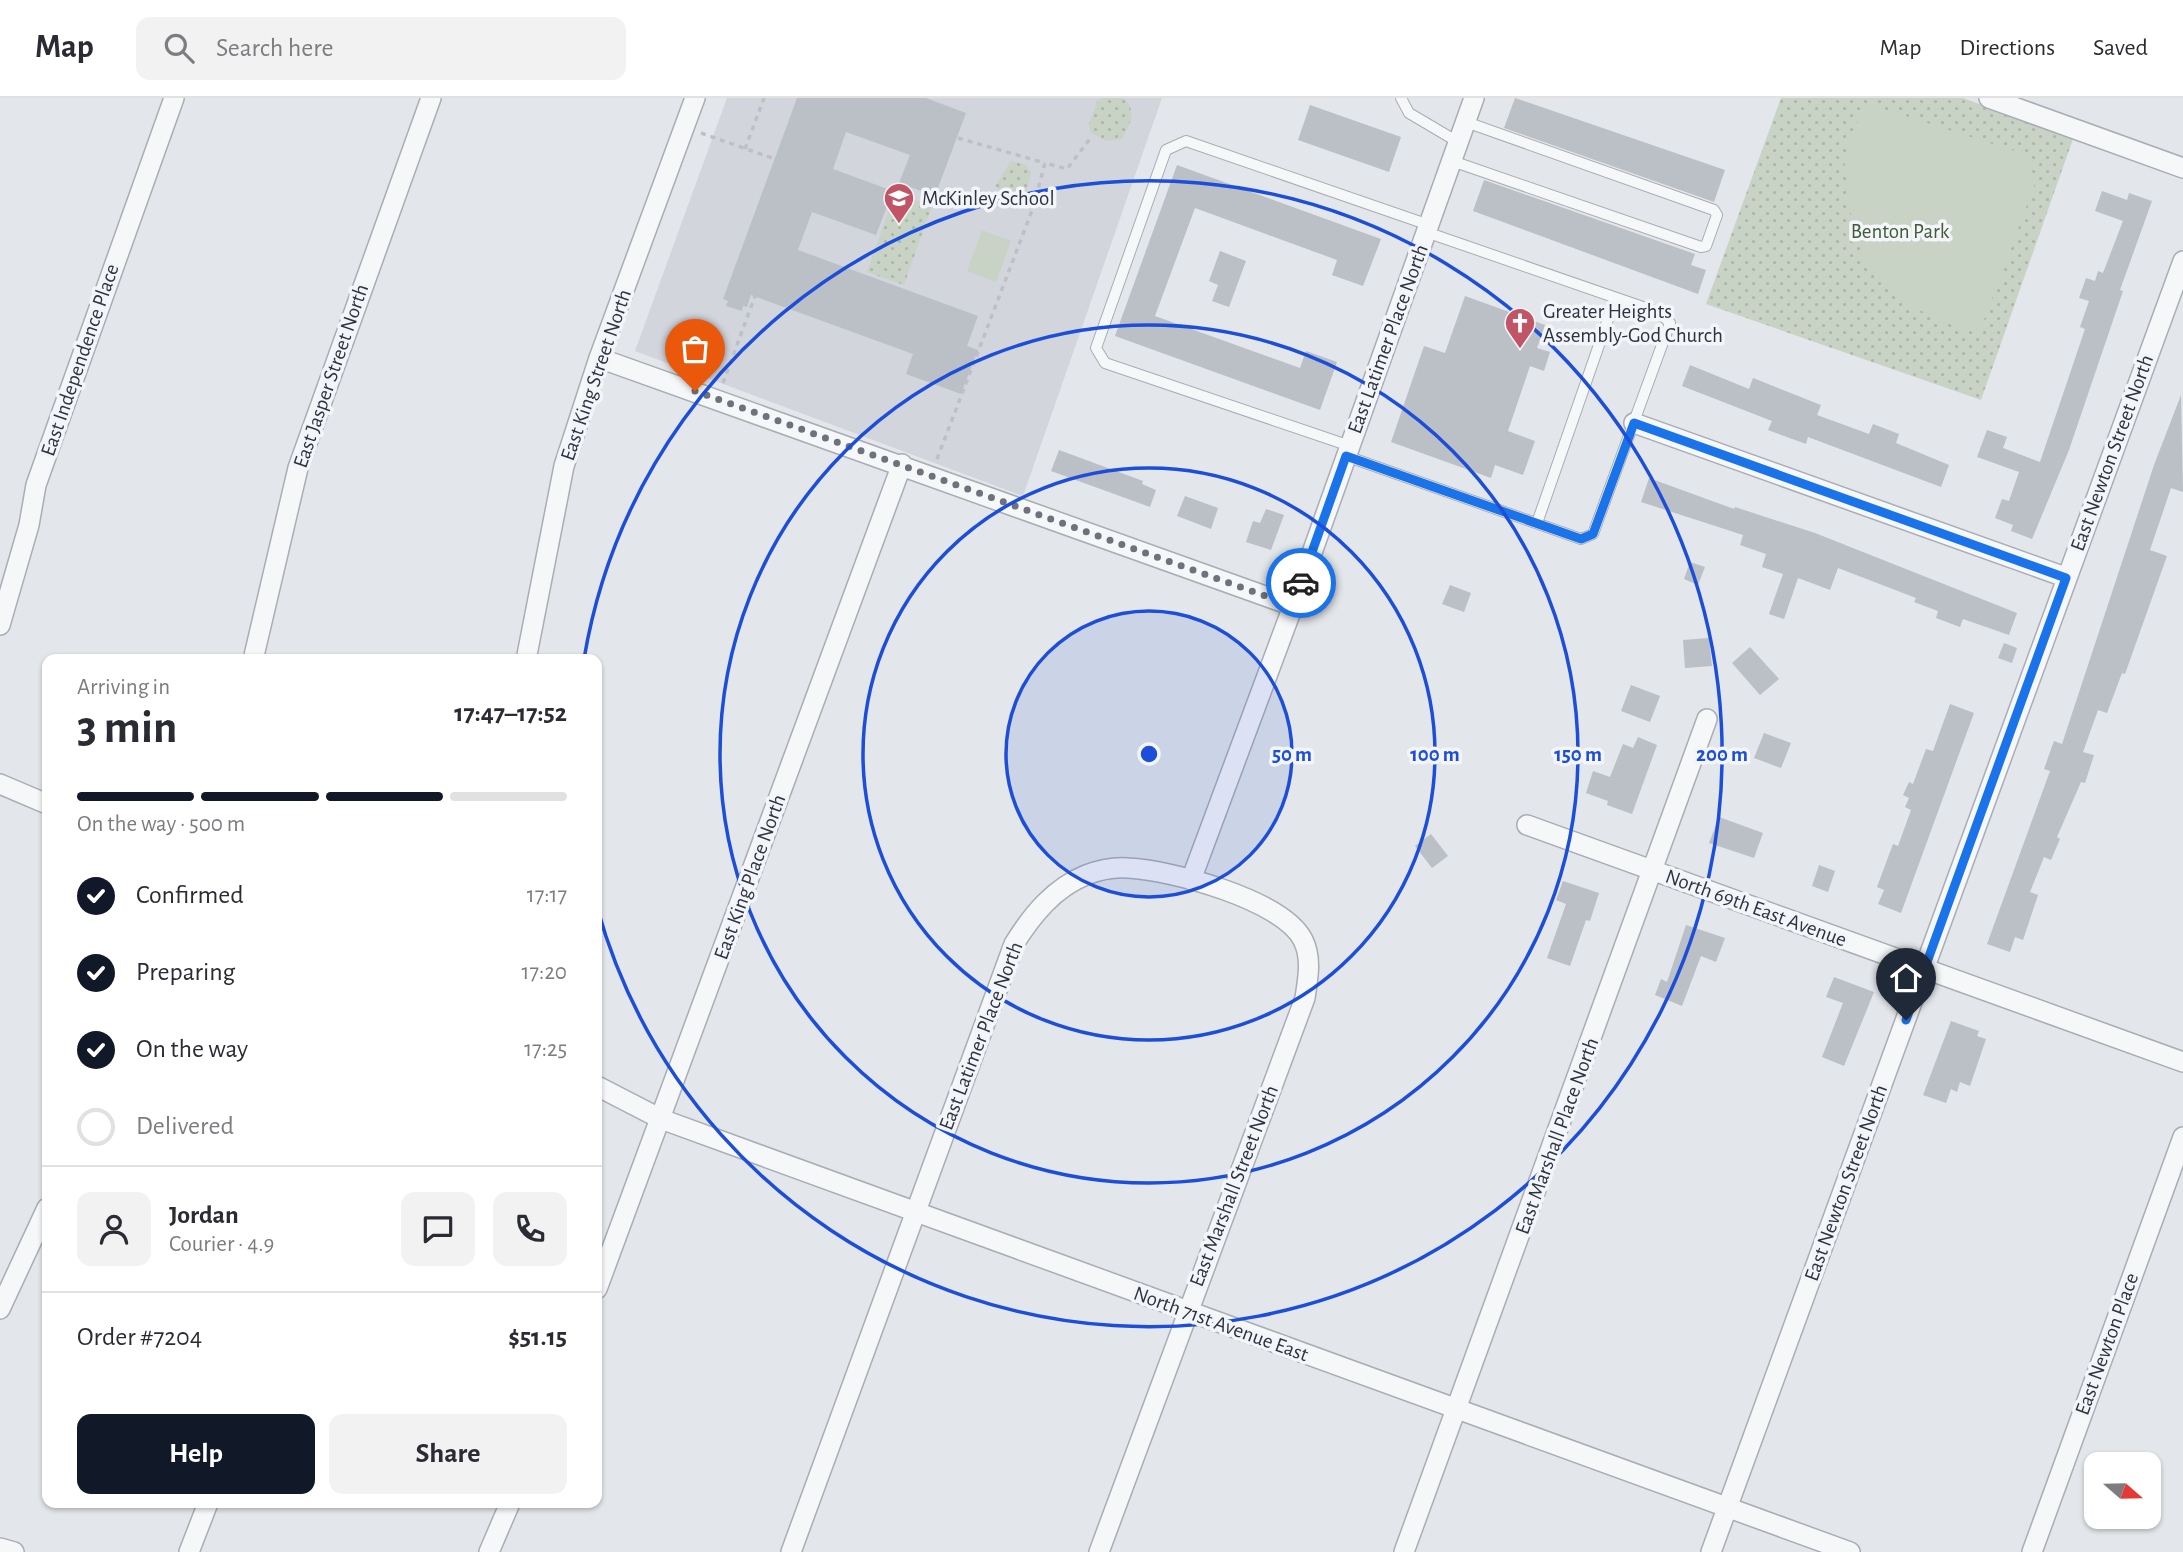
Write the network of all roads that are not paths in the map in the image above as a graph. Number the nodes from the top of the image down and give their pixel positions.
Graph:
1 (174, 98) edge
2 (431, 98) edge
3 (695, 98) edge
4 (1401, 98) edge
5 (1474, 98) edge
6 (1989, 98) edge
7 (1466, 122) junction
8 (1455, 151) junction
9 (2183, 168) edge
10 (1427, 229) junction
11 (2183, 261) edge
12 (1615, 299) junction
13 (599, 358) junction
14 (1634, 423) junction
15 (1348, 451) junction
16 (902, 464) junction
17 (1537, 523) junction
18 (2066, 578) junction
19 (1293, 606) junction
20 (0, 625) edge
21 (254, 654) edge
22 (527, 654) edge
23 (1707, 719) dead end
24 (0, 784) edge
25 (42, 802) edge
26 (1527, 825) dead end
27 (1653, 870) junction
28 (1191, 880) junction
29 (1924, 968) junction
30 (2183, 1062) edge
31 (602, 1089) edge
32 (661, 1119) junction
33 (2183, 1137) edge
34 (915, 1212) junction
35 (42, 1219) edge
36 (602, 1276) edge
37 (0, 1309) edge
38 (1186, 1311) junction
39 (1457, 1409) junction
40 (1728, 1506) junction
41 (206, 1508) edge
42 (508, 1508) edge
43 (0, 1548) edge
44 (14, 1552) edge
45 (189, 1552) edge
46 (489, 1552) edge
47 (791, 1552) edge
48 (1098, 1552) edge
49 (1405, 1552) edge
50 (1711, 1552) edge
51 (1850, 1552) edge
52 (2032, 1552) edge

1 - 20 street, East Independence Place
2 - 21 street, East Jasper Street North
3 - 13 street, East King Street North
4 - 8 lane
5 - 7 street, East Latimer Place North
6 - 9 street
7 - 8 street, East Latimer Place North
7 - 8 lane
8 - 10 street, East Latimer Place North
10 - 12 lane
10 - 15 street, East Latimer Place North
10 - 15 lane
11 - 18 street, East Newton Street North
12 - 14 lane
12 - 17 lane
13 - 16 street
13 - 22 street, East King Street North
14 - 17 lane
14 - 18 street
15 - 17 lane
15 - 19 street, East Latimer Place North
16 - 19 street
16 - 32 street, East King Place North
18 - 29 street, East Newton Street North
19 - 28 street, East Latimer Place North
23 - 27 street, East Marshall Place North
24 - 25 street
26 - 27 street, North 69th East Avenue
27 - 29 street, North 69th East Avenue
27 - 39 street, East Marshall Place North
28 - 34 street, East Latimer Place North
28 - 38 street, East Marshall Street North
29 - 30 street, North 69th East Avenue
29 - 40 street, East Newton Street North
31 - 32 street, North 71st Avenue East
32 - 34 street, North 71st Avenue East
32 - 36 street, East King Place North
33 - 52 street, East Newton Place
34 - 38 street, North 71st Avenue East
34 - 47 street, East Latimer Place North
35 - 37 street
38 - 39 street, North 71st Avenue East
38 - 48 street, East Marshall Street North
39 - 40 street, North 71st Avenue East
39 - 49 street, East Marshall Place North
40 - 50 street, East Newton Street North
40 - 51 street, North 71st Avenue East
41 - 45 street
42 - 46 street
43 - 44 street

